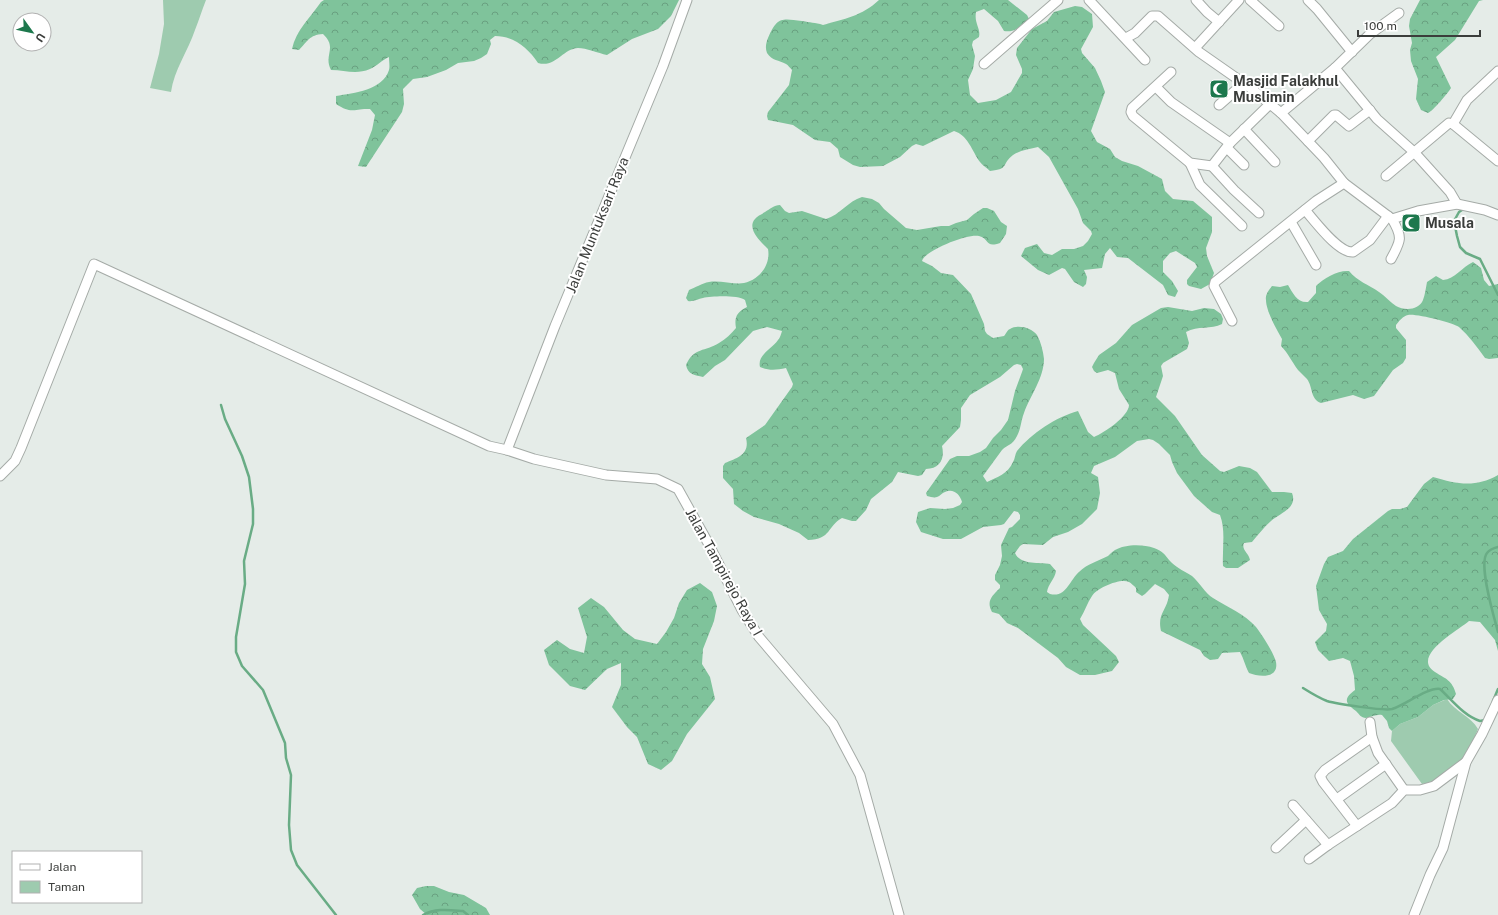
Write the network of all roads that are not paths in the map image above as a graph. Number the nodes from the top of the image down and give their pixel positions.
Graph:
1 (687, 0) edge
2 (1058, 0) edge
3 (1089, 0) edge
4 (1196, 0) edge
5 (1239, 0) edge
6 (1250, 0) edge
7 (1308, 0) edge
8 (1399, 13) dead end
9 (1219, 22) junction
10 (1279, 26) dead end
11 (1126, 38) junction
12 (1195, 48) junction
13 (1352, 52) junction
14 (1144, 60) dead end
15 (984, 64) dead end
16 (1335, 68) junction
17 (1498, 71) edge
18 (1171, 72) dead end
19 (1244, 83) junction
20 (1156, 87) junction
21 (1270, 104) junction
22 (1219, 105) dead end
23 (1370, 110) junction
24 (1281, 113) junction
25 (1453, 124) junction
26 (1244, 129) junction
27 (1308, 141) junction
28 (1229, 145) junction
29 (1414, 152) junction
30 (1498, 161) edge
31 (1275, 162) dead end
32 (1190, 163) junction
33 (1244, 165) dead end
34 (1212, 166) junction
35 (1386, 176) dead end
36 (1344, 183) junction
37 (1457, 204) junction
38 (1305, 210) junction
39 (1259, 213) dead end
40 (1498, 215) edge
41 (1390, 217) junction
42 (1291, 222) junction
43 (1242, 226) dead end
44 (1391, 260) dead end
45 (1316, 265) dead end
46 (1232, 321) dead end
47 (507, 450) junction
48 (0, 476) edge
49 (1498, 700) edge
50 (1370, 722) dead end
51 (1372, 737) junction
52 (1466, 762) junction
53 (1386, 764) junction
54 (1404, 790) junction
55 (1337, 799) junction
56 (1293, 805) dead end
57 (1306, 820) junction
58 (1357, 826) junction
59 (1328, 845) junction
60 (1276, 848) dead end
61 (1309, 859) dead end
62 (899, 915) edge
63 (1414, 915) edge

1 - 47 street, Jalan Muntuksari Raya
2 - 15 street
3 - 11 street
4 - 9 street
5 - 9 street
6 - 10 street
7 - 13 street
8 - 13 street
9 - 12 street
11 - 12 street
11 - 14 street
12 - 19 street
13 - 16 street
16 - 23 street
16 - 24 street
17 - 25 street
18 - 20 street
19 - 21 street
19 - 22 street
20 - 28 street
20 - 32 street
21 - 24 street
21 - 26 street
23 - 27 street
23 - 29 street
24 - 27 street
25 - 29 street
25 - 30 street
26 - 28 street
26 - 31 street
27 - 36 street
28 - 33 street
28 - 34 street
29 - 35 street
29 - 37 street
32 - 34 street
32 - 43 street
34 - 39 street
36 - 38 street
36 - 41 street
37 - 40 street
37 - 41 street
38 - 41 street
38 - 42 street
41 - 44 street
42 - 45 street
42 - 46 street
47 - 48 street, Jalan Tampirejo Raya I
47 - 62 street, Jalan Tampirejo Raya I
49 - 52 street
50 - 51 street
51 - 53 street
51 - 55 street
52 - 54 street
52 - 63 street
53 - 54 street
53 - 55 street
54 - 58 street
55 - 58 street
56 - 57 street
57 - 59 street
57 - 60 street
58 - 59 street
59 - 61 street

